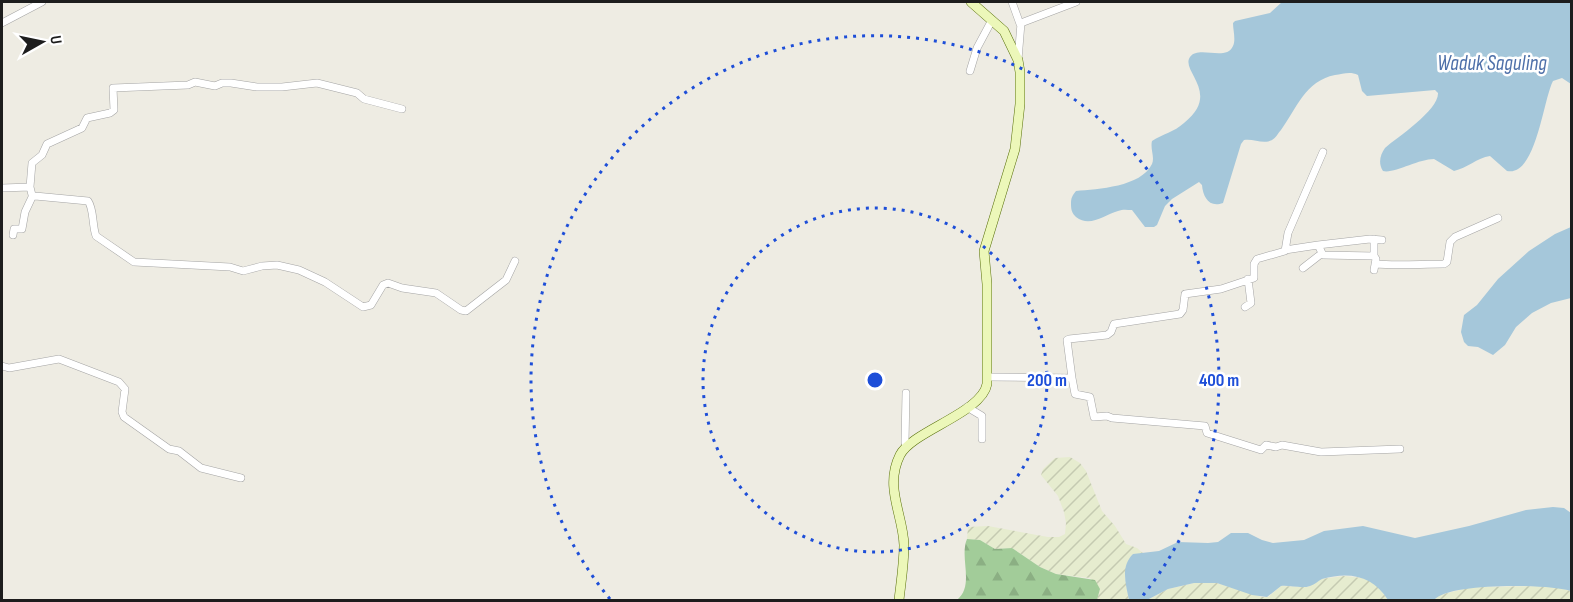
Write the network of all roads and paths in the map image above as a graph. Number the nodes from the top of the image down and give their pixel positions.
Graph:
1 (42, 2) edge
2 (972, 2) edge
3 (1012, 2) edge
4 (1076, 2) edge
5 (992, 20) junction
6 (2, 23) edge
7 (1020, 24) junction
8 (1018, 60) junction
9 (970, 71) dead end
10 (402, 109) dead end
11 (1323, 152) dead end
12 (30, 187) junction
13 (2, 188) edge
14 (33, 195) junction
15 (1498, 218) dead end
16 (13, 235) dead end
17 (1318, 245) junction
18 (1285, 250) junction
19 (1321, 254) junction
20 (515, 261) dead end
21 (1374, 263) junction
22 (1303, 267) dead end
23 (1248, 279) junction
24 (1245, 307) dead end
25 (2, 366) edge
26 (988, 377) junction
27 (1072, 378) junction
28 (906, 393) dead end
29 (967, 408) junction
30 (982, 439) dead end
31 (906, 447) junction
32 (1400, 449) dead end
33 (241, 478) dead end
34 (899, 600) edge

1 - 6 street
2 - 5 main road
3 - 7 street
4 - 7 street
5 - 8 main road
5 - 9 street
7 - 8 street
8 - 26 main road
10 - 12 street
11 - 18 street
12 - 13 street
12 - 14 street
14 - 16 street
14 - 20 street
15 - 21 street
17 - 18 street
17 - 19 street
17 - 21 street
18 - 23 street
19 - 21 street
19 - 22 street
23 - 24 street
23 - 27 street
25 - 33 street
26 - 27 street
26 - 29 main road
27 - 32 street
28 - 31 street
29 - 30 street
29 - 31 main road
31 - 34 main road

